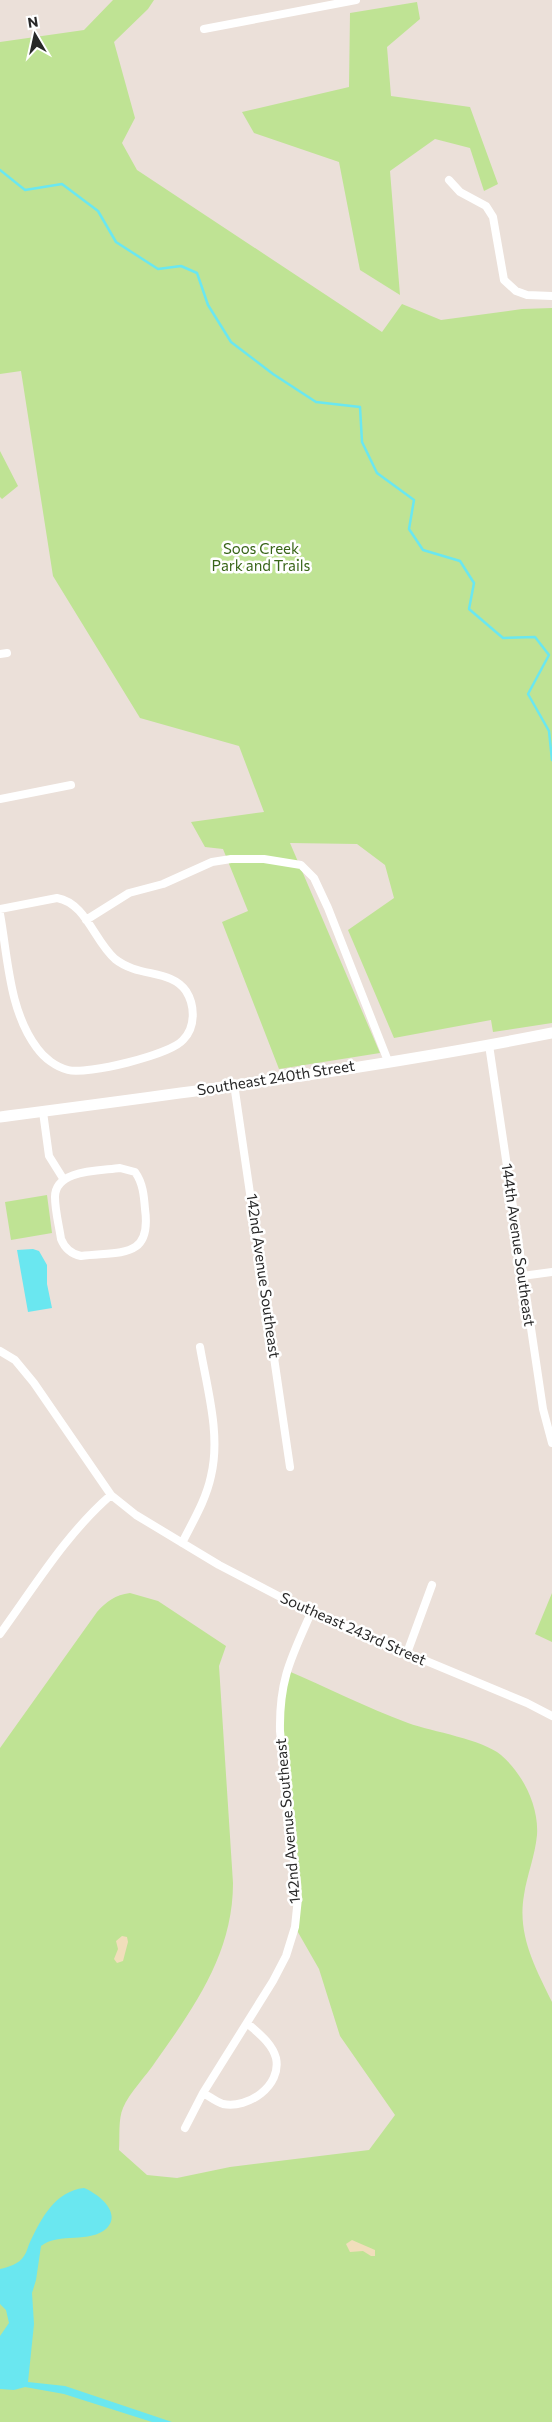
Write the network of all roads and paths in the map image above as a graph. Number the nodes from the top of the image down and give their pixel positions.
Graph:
1 (356, 0) edge
2 (204, 30) dead end
3 (449, 180) dead end
4 (552, 296) edge
5 (71, 785) dead end
6 (0, 799) edge
7 (0, 909) edge
8 (0, 914) edge
9 (86, 920) junction
10 (552, 1033) edge
11 (489, 1045) junction
12 (388, 1061) junction
13 (234, 1084) junction
14 (43, 1112) junction
15 (0, 1117) edge
16 (64, 1180) junction
17 (552, 1272) edge
18 (522, 1276) junction
19 (200, 1347) dead end
20 (0, 1351) edge
21 (552, 1443) edge
22 (290, 1467) dead end
23 (111, 1495) junction
24 (182, 1543) junction
25 (432, 1585) dead end
26 (311, 1613) junction
27 (0, 1634) edge
28 (407, 1653) junction
29 (552, 1716) edge
30 (247, 2023) junction
31 (202, 2093) junction
32 (185, 2128) dead end

1 - 2 street
3 - 4 street
5 - 6 street
7 - 9 street
8 - 9 street
9 - 12 street
10 - 11 main road, Southeast 240th Street
11 - 12 main road, Southeast 240th Street
11 - 18 street, 144th Avenue Southeast
12 - 13 main road, Southeast 240th Street
13 - 14 main road, Southeast 240th Street
13 - 22 street, 142nd Avenue Southeast
14 - 15 main road, Southeast 240th Street
14 - 16 street
16 - 16 street
17 - 18 street
18 - 21 street, 144th Avenue Southeast
19 - 24 street
20 - 23 street, Southeast 243rd Street
23 - 24 street, Southeast 243rd Street
23 - 27 street
24 - 26 street, Southeast 243rd Street
25 - 28 street
26 - 28 street, Southeast 243rd Street
26 - 30 street, 142nd Avenue Southeast
28 - 29 street, Southeast 243rd Street
30 - 31 street, 142nd Avenue Southeast
30 - 31 street
31 - 32 street, 142nd Avenue Southeast

